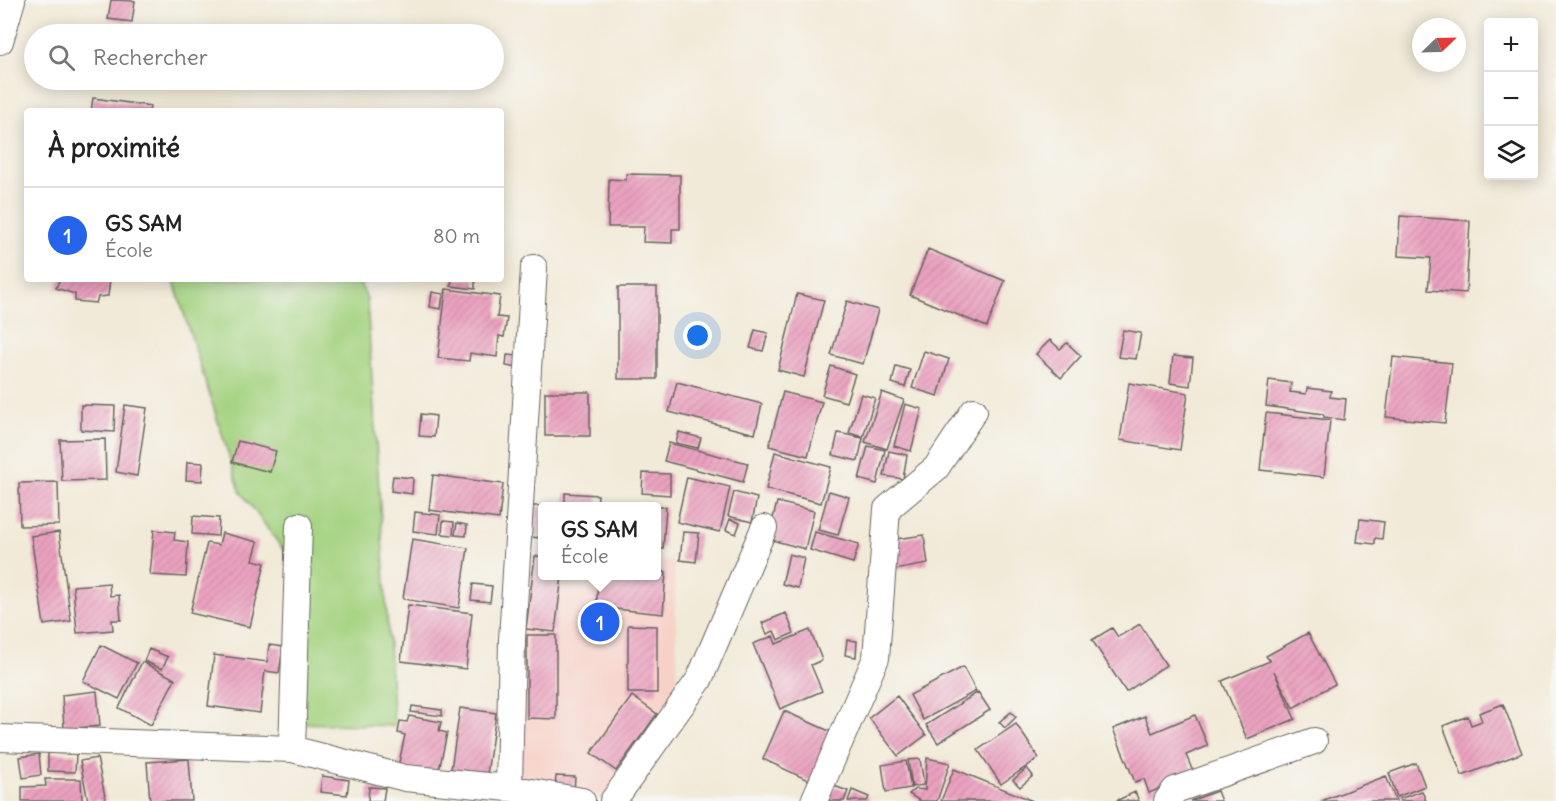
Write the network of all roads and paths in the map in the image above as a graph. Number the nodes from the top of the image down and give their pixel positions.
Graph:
1 (12, 0) edge
2 (0, 41) edge
3 (534, 268) dead end
4 (974, 411) dead end
5 (299, 525) dead end
6 (764, 528) dead end
7 (0, 738) edge
8 (1314, 741) dead end
9 (292, 749) junction
10 (509, 788) junction
11 (582, 801) edge
12 (614, 801) edge
13 (814, 801) edge
14 (1167, 801) edge

1 - 2 street
3 - 10 street
4 - 13 street
5 - 9 street
6 - 12 street
7 - 9 street
8 - 14 street
9 - 10 street
10 - 11 street

